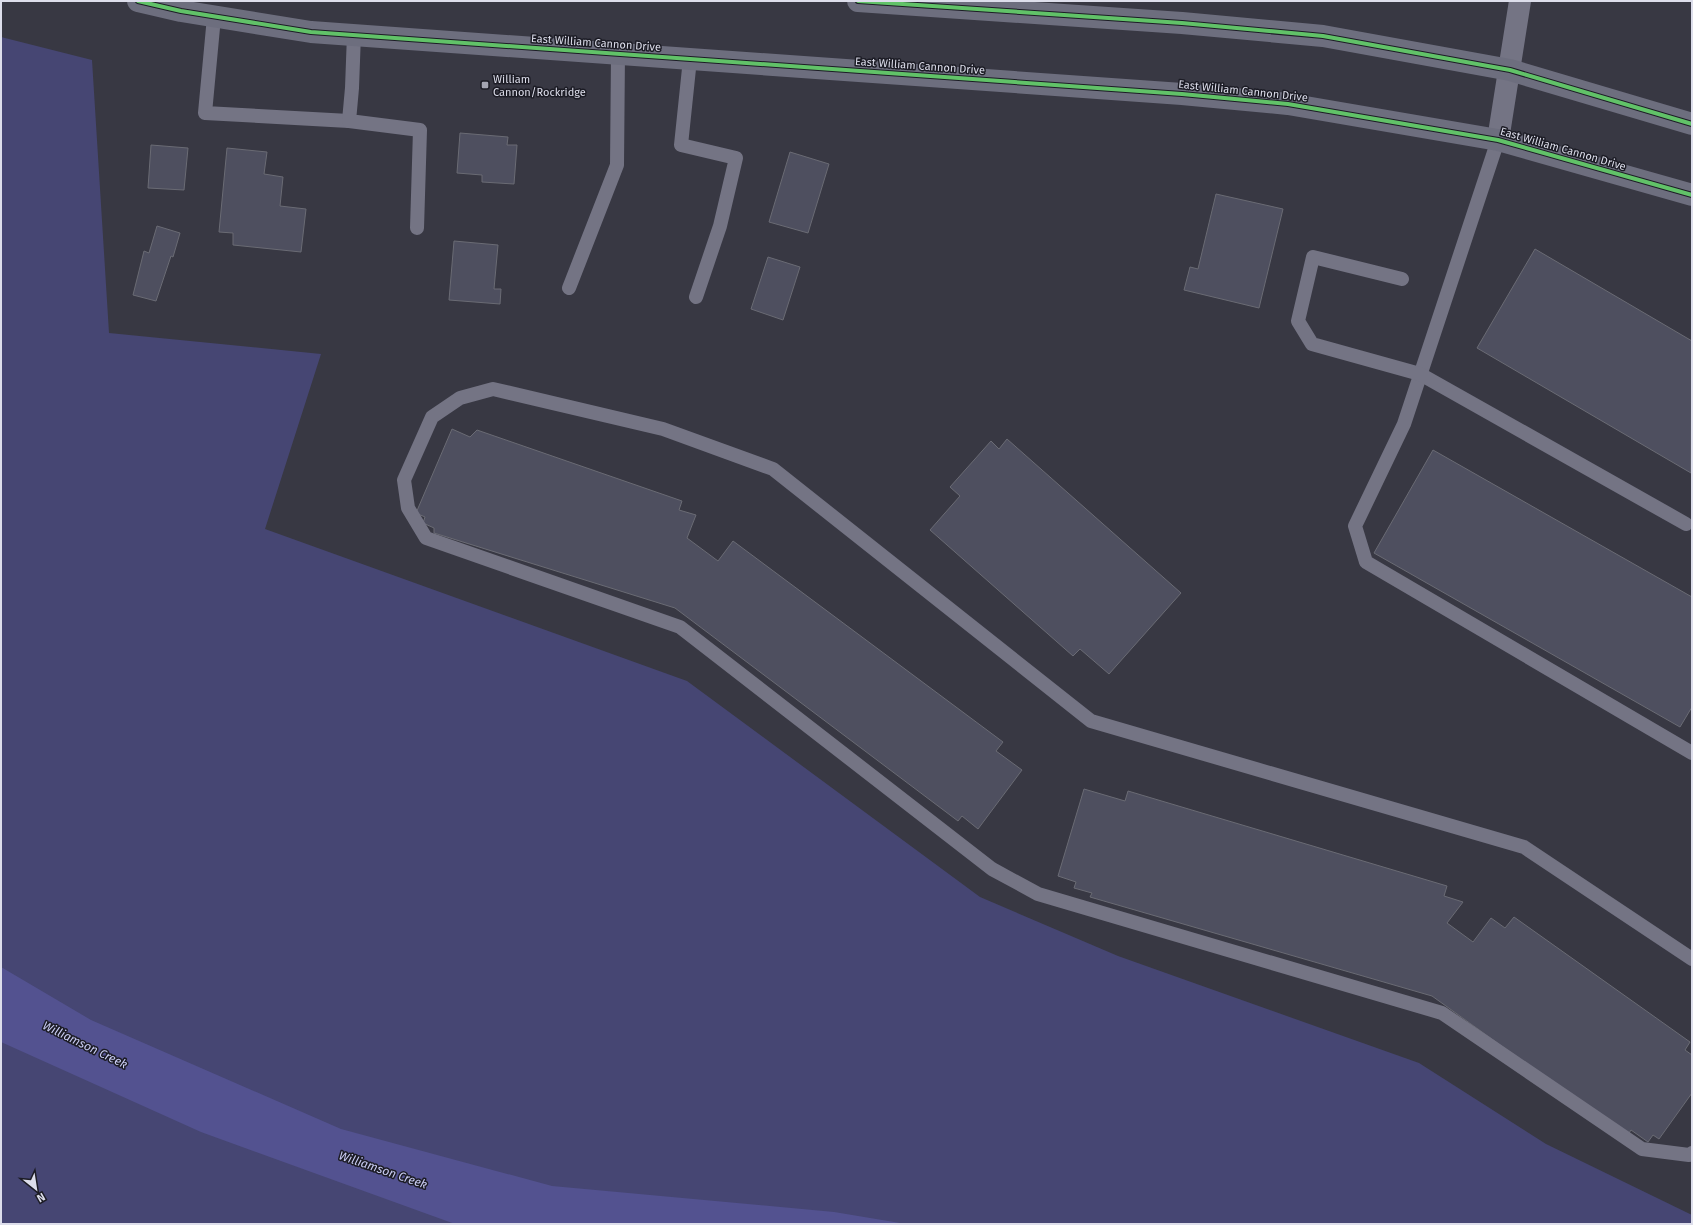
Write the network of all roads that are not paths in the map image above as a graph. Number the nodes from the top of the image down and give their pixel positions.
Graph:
1 (138, 1) edge
2 (858, 1) edge
3 (1520, 1) edge
4 (214, 17) junction
5 (354, 34) junction
6 (618, 53) junction
7 (690, 58) junction
8 (1510, 70) junction
9 (349, 121) junction
10 (1692, 124) edge
11 (1498, 140) junction
12 (1692, 195) edge
13 (417, 228) dead end
14 (1402, 279) dead end
15 (569, 288) dead end
16 (696, 297) dead end
17 (1420, 374) junction
18 (1686, 524) dead end
19 (1692, 753) edge
20 (1692, 959) edge
21 (1692, 1153) edge

1 - 4 main road, East William Cannon Drive
2 - 8 main road
3 - 8 street
4 - 5 main road, East William Cannon Drive
4 - 9 lane
5 - 6 main road, East William Cannon Drive
5 - 9 lane
6 - 7 main road, East William Cannon Drive
6 - 15 lane
7 - 11 main road, East William Cannon Drive
7 - 16 lane
8 - 10 main road
8 - 11 street
9 - 13 lane
11 - 12 main road, East William Cannon Drive
11 - 17 lane
14 - 17 lane
17 - 18 lane
17 - 19 lane
20 - 21 lane

